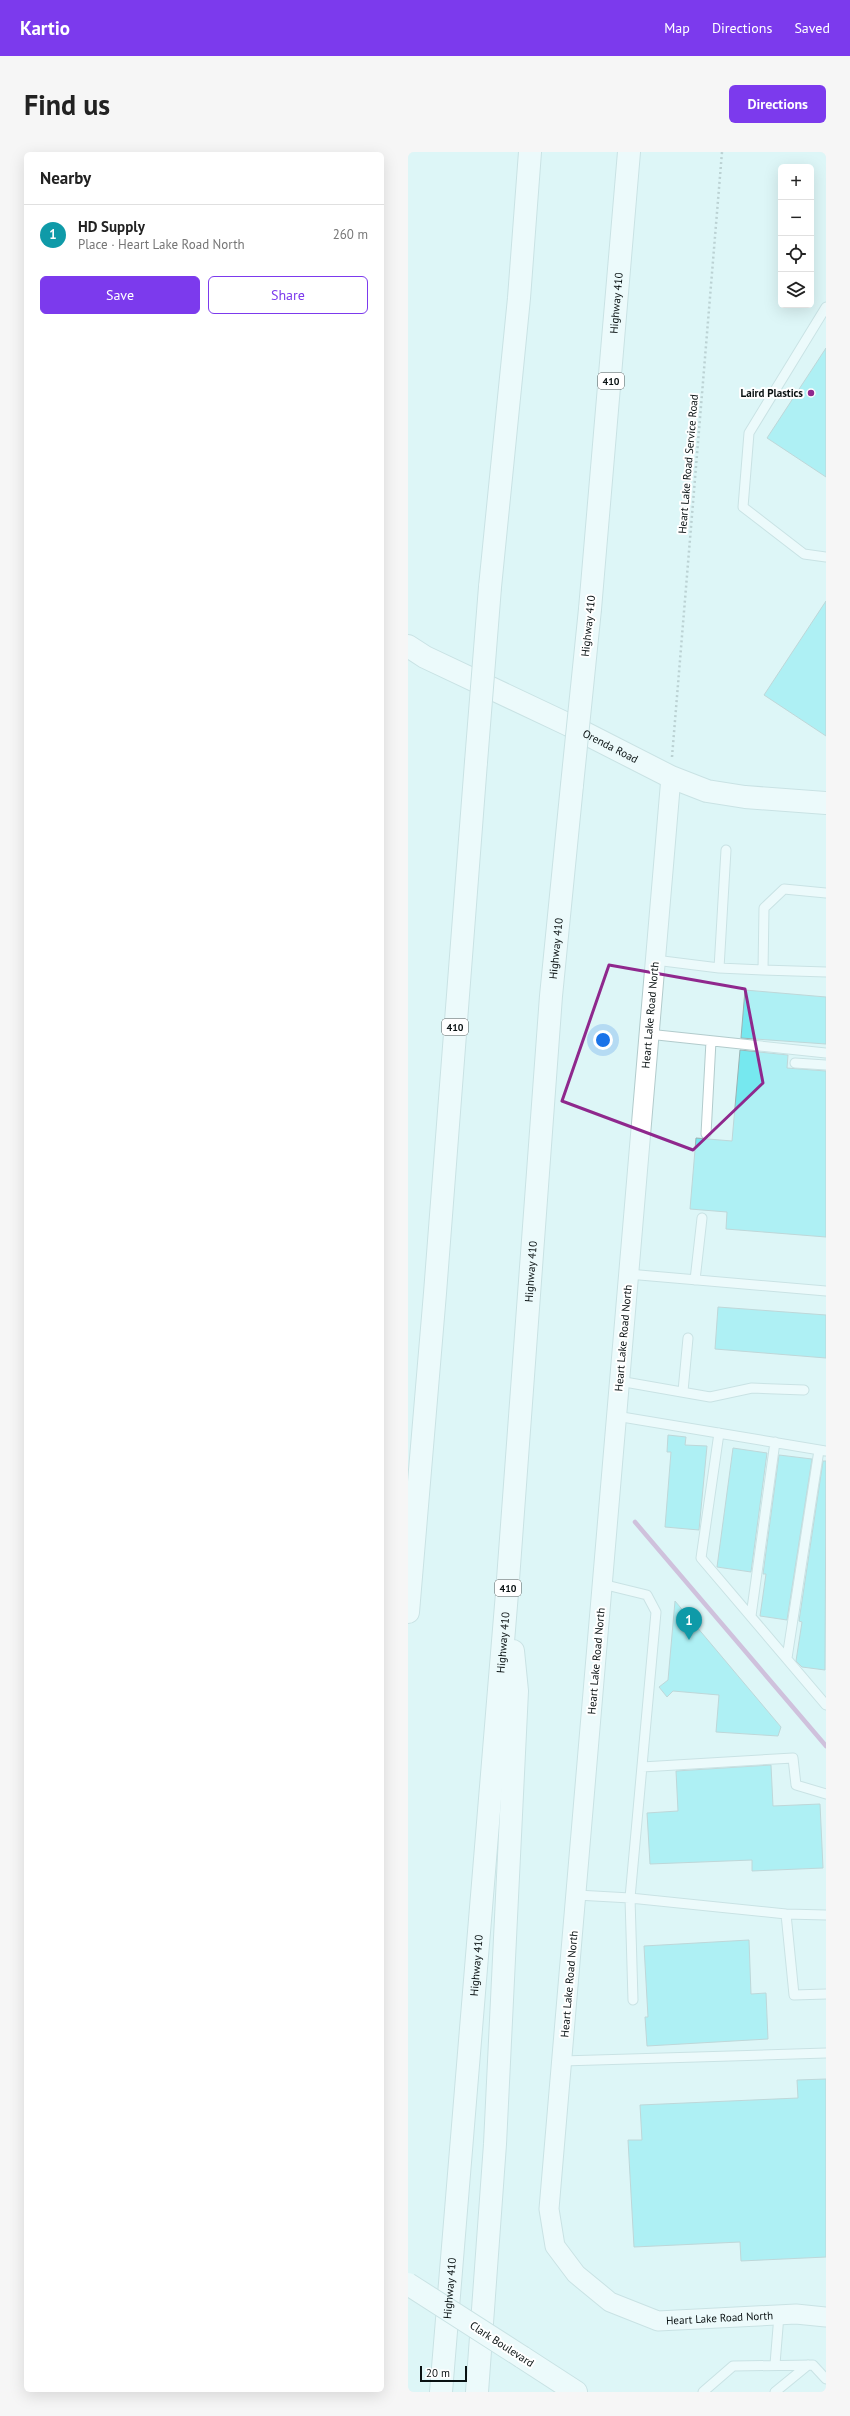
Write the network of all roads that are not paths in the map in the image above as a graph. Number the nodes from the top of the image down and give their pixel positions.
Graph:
1 (530, 152) edge
2 (629, 152) edge
3 (826, 307) edge
4 (826, 557) edge
5 (408, 646) edge
6 (671, 777) junction
7 (826, 803) edge
8 (726, 850) dead end
9 (826, 893) edge
10 (655, 960) junction
11 (719, 968) junction
12 (763, 970) junction
13 (826, 972) edge
14 (648, 1034) junction
15 (711, 1041) junction
16 (826, 1053) edge
17 (795, 1063) dead end
18 (826, 1065) edge
19 (706, 1134) dead end
20 (702, 1218) dead end
21 (628, 1274) junction
22 (695, 1280) junction
23 (826, 1291) edge
24 (688, 1338) dead end
25 (619, 1380) junction
26 (804, 1390) dead end
27 (683, 1391) junction
28 (616, 1416) junction
29 (719, 1433) junction
30 (775, 1442) junction
31 (822, 1450) edge
32 (416, 1502) junction
33 (408, 1536) edge
34 (602, 1584) junction
35 (507, 1593) junction
36 (408, 1612) edge
37 (751, 1616) junction
38 (787, 1658) junction
39 (826, 1704) edge
40 (642, 1767) junction
41 (826, 1794) edge
42 (577, 1895) junction
43 (630, 1898) junction
44 (786, 1914) junction
45 (826, 1915) edge
46 (826, 1994) edge
47 (633, 2000) dead end
48 (826, 2053) edge
49 (562, 2061) junction
50 (408, 2284) edge
51 (779, 2315) junction
52 (826, 2317) edge
53 (775, 2364) junction
54 (808, 2365) junction
55 (826, 2379) edge
56 (441, 2392) edge
57 (477, 2392) edge
58 (576, 2392) edge
59 (703, 2392) edge
60 (775, 2392) edge

1 - 32 main road, 410, bridge
2 - 35 main road, Highway 410 / 410, bridge
3 - 4 lane
5 - 6 main road, Orenda Road
6 - 7 main road, Orenda Road
6 - 10 street, Heart Lake Road North
8 - 11 lane
9 - 12 lane
10 - 11 lane
10 - 14 street, Heart Lake Road North
11 - 12 lane
12 - 13 lane
14 - 15 lane
14 - 21 street, Heart Lake Road North
15 - 16 lane
15 - 19 lane
17 - 18 lane
20 - 22 lane
21 - 22 lane
21 - 25 street, Heart Lake Road North
22 - 23 lane
24 - 27 lane
25 - 27 lane
25 - 28 street, Heart Lake Road North
26 - 27 lane
28 - 29 lane
28 - 34 street, Heart Lake Road North
29 - 30 lane
29 - 37 lane
30 - 31 lane
30 - 37 lane
31 - 38 lane
32 - 33 main road
32 - 36 main road, 410
34 - 40 lane
34 - 42 street, Heart Lake Road North
35 - 56 main road, Highway 410 / 410
35 - 57 main road
37 - 38 lane
38 - 39 lane
40 - 41 lane
40 - 43 lane
42 - 43 lane
42 - 49 street, Heart Lake Road North
43 - 44 lane
43 - 47 lane
44 - 45 lane
44 - 46 lane
48 - 49 lane
49 - 51 street, Heart Lake Road North
50 - 58 main road, Clark Boulevard, bridge
51 - 52 street, Heart Lake Road North
51 - 53 lane
53 - 54 lane
53 - 59 lane
54 - 55 lane
54 - 60 lane

